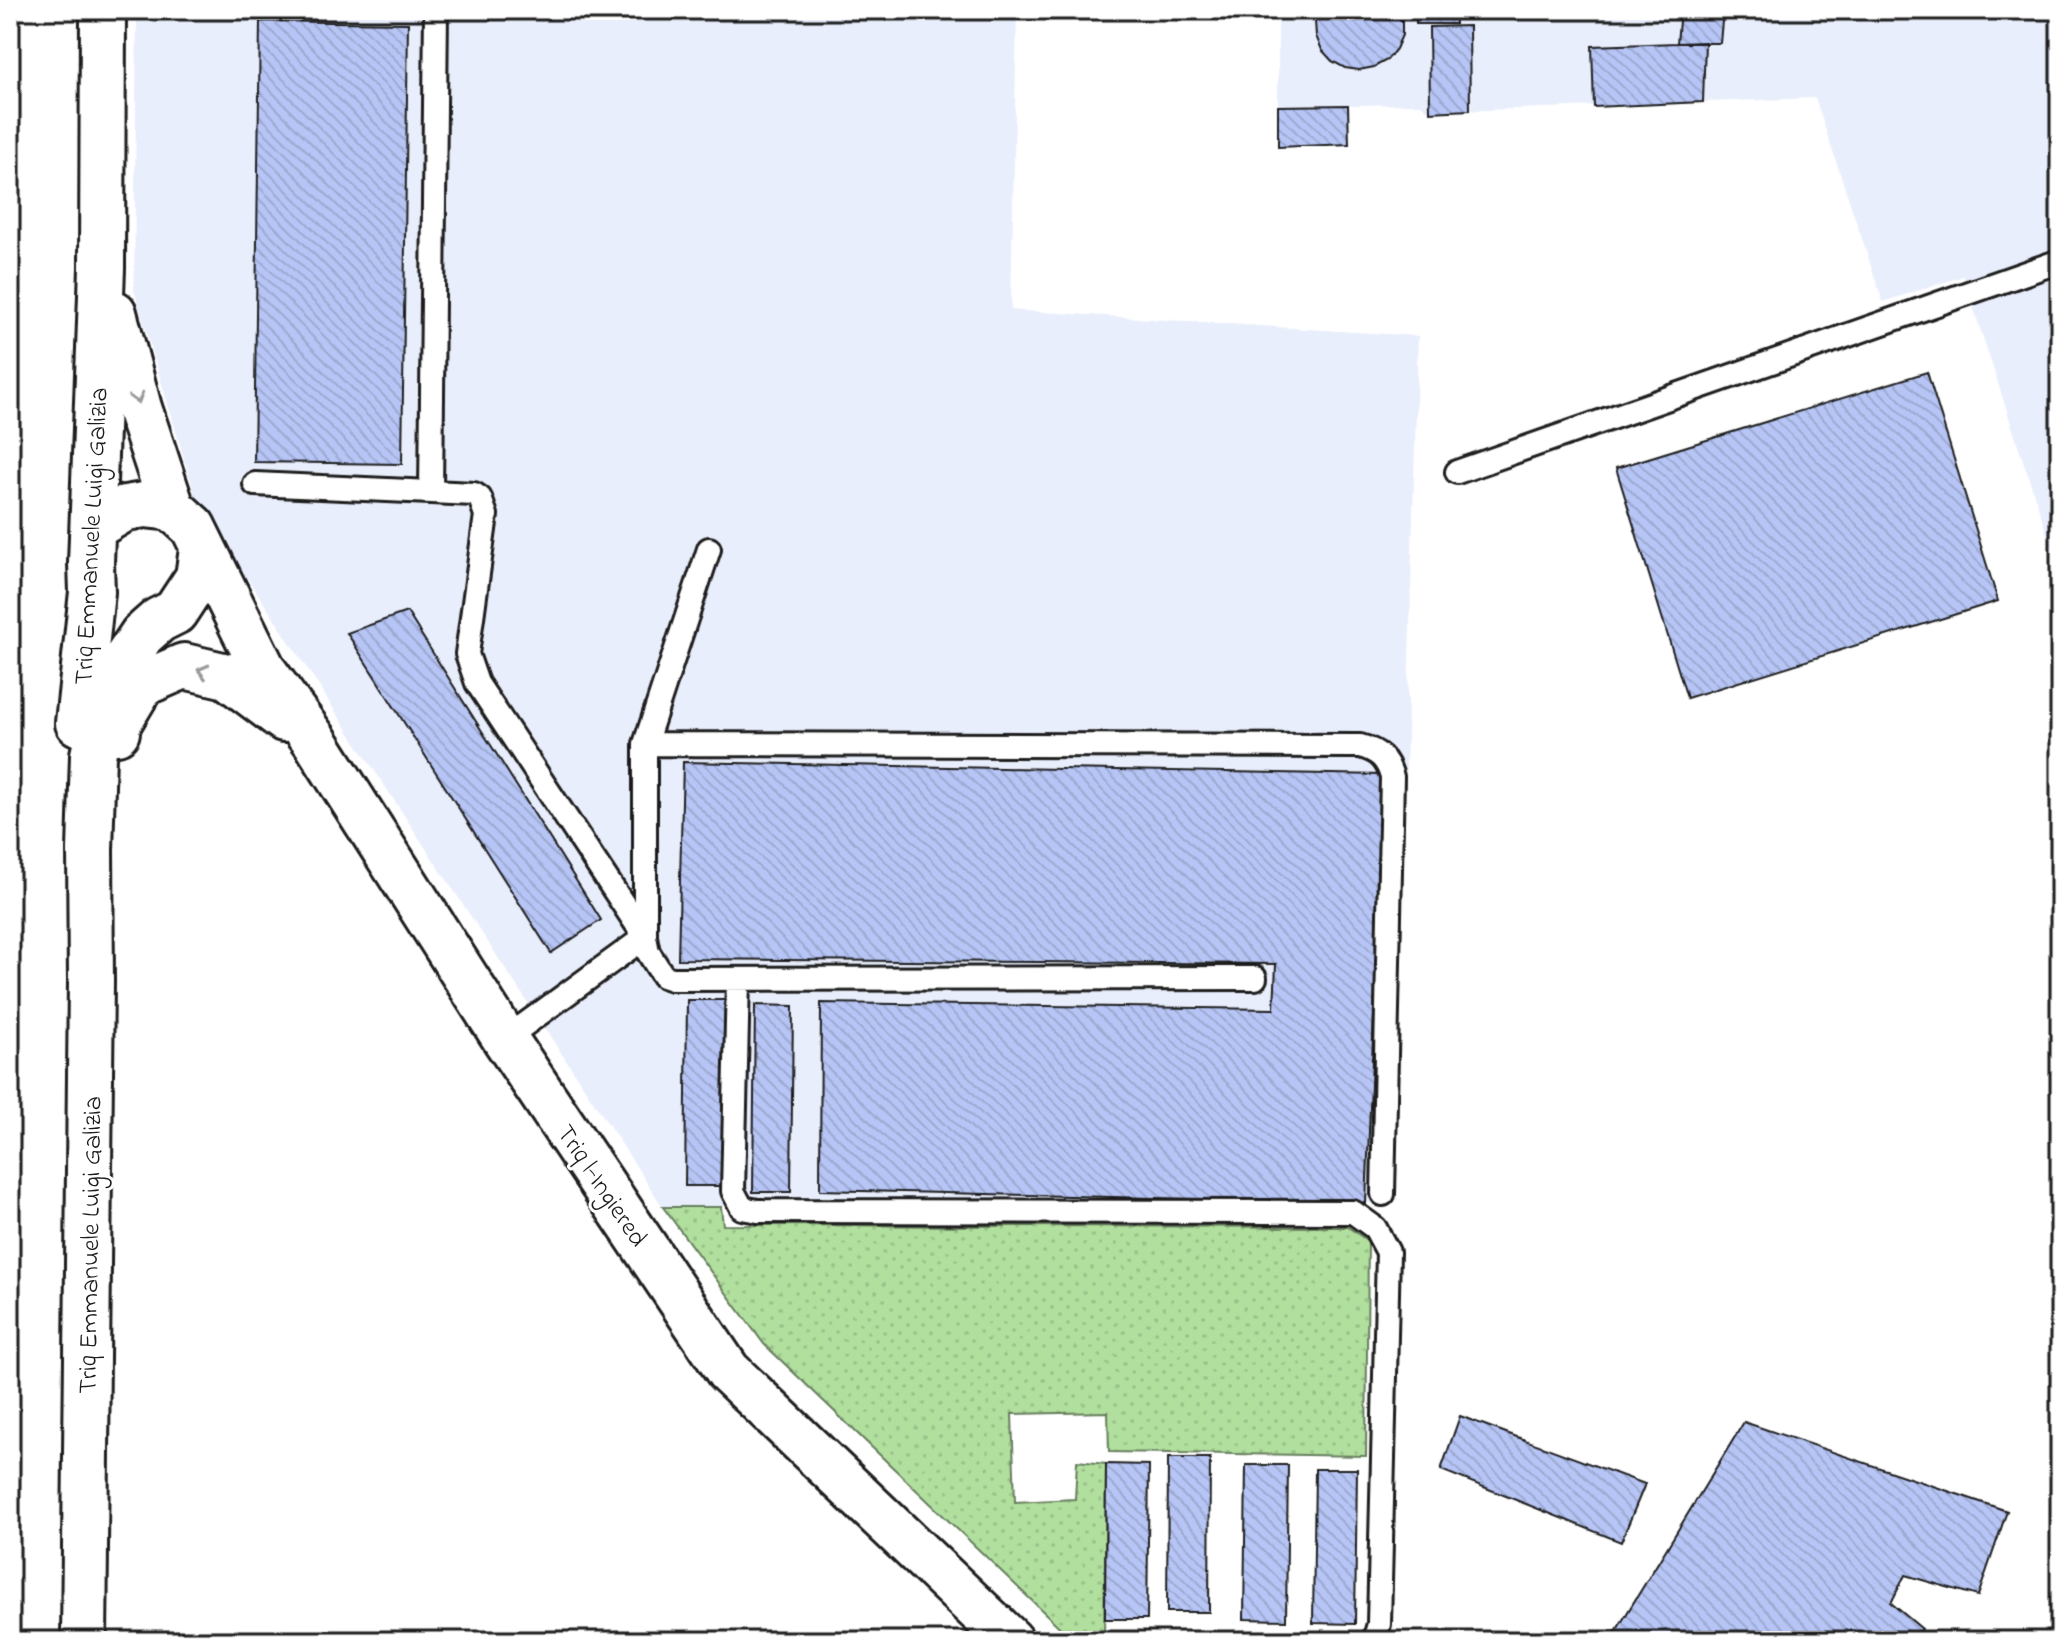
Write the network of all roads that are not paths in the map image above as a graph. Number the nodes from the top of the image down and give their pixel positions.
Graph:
1 (103, 10) edge
2 (436, 10) edge
3 (2060, 261) edge
4 (102, 268) junction
5 (1457, 472) dead end
6 (255, 484) dead end
7 (431, 492) junction
8 (172, 508) junction
9 (94, 527) junction
10 (202, 549) junction
11 (709, 549) dead end
12 (103, 602) junction
13 (170, 612) junction
14 (264, 671) junction
15 (315, 741) junction
16 (645, 744) junction
17 (90, 850) junction
18 (645, 937) junction
19 (1255, 978) dead end
20 (738, 979) junction
21 (91, 981) junction
22 (505, 1039) junction
23 (1383, 1194) dead end
24 (84, 1641) edge
25 (1011, 1641) edge
26 (1374, 1641) edge

1 - 4 main road, Triq Emmanuele Luigi Galizia
2 - 7 lane
3 - 5 lane
4 -> 8 main road, Triq Emmanuele Luigi Galizia
4 - 9 main road, Triq Emmanuele Luigi Galizia
6 - 7 lane
7 - 18 lane
8 - 9 main road
8 - 10 main road
9 - 12 main road, Triq Emmanuele Luigi Galizia
10 - 13 main road
10 - 14 main road, Triq l-Ingiered
11 - 16 lane
12 - 13 main road
12 - 17 main road, Triq Emmanuele Luigi Galizia
13 - 14 main road, Triq l-Ingiered
13 - 17 main road, Triq Emmanuele Luigi Galizia
14 - 15 main road, Triq l-Ingiered
15 -> 21 main road
15 - 22 main road, Triq l-Ingiered
16 - 18 lane
16 - 23 lane
17 - 21 main road, Triq Emmanuele Luigi Galizia
18 - 20 lane
18 - 22 lane
19 - 20 lane
20 - 26 lane
21 - 24 main road, Triq Emmanuele Luigi Galizia
22 - 25 main road, Triq l-Ingiered

